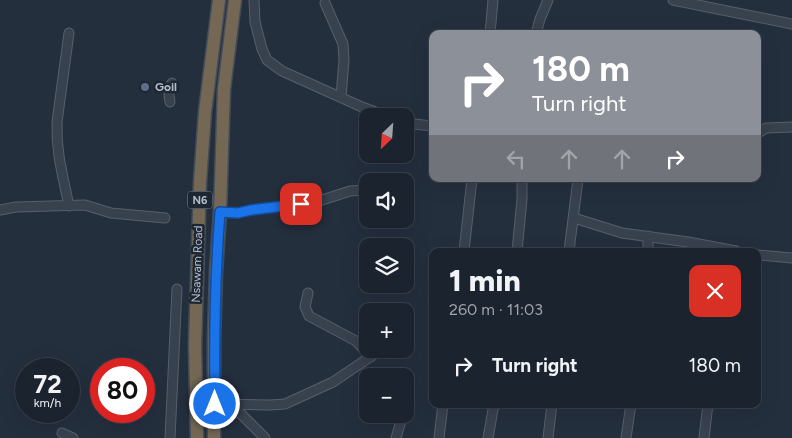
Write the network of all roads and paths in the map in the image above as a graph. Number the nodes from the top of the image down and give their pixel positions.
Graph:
1 (218, 0) edge
2 (235, 0) edge
3 (253, 0) edge
4 (493, 0) edge
5 (548, 0) edge
6 (673, 0) edge
7 (325, 3) dead end
8 (792, 24) edge
9 (490, 30) edge
10 (537, 30) edge
11 (69, 34) dead end
12 (172, 83) dead end
13 (341, 97) junction
14 (170, 102) dead end
15 (365, 108) edge
16 (414, 124) edge
17 (429, 126) edge
18 (792, 127) edge
19 (761, 131) edge
20 (472, 182) edge
21 (522, 182) edge
22 (578, 182) edge
23 (359, 190) edge
24 (68, 206) junction
25 (0, 210) edge
26 (220, 212) junction
27 (165, 218) dead end
28 (574, 218) junction
29 (648, 236) junction
30 (464, 248) edge
31 (517, 248) edge
32 (569, 248) edge
33 (648, 248) edge
34 (708, 248) edge
35 (761, 255) edge
36 (792, 258) edge
37 (177, 289) dead end
38 (308, 293) dead end
39 (359, 344) edge
40 (369, 358) edge
41 (215, 404) junction
42 (236, 405) junction
43 (443, 408) edge
44 (493, 408) edge
45 (552, 408) edge
46 (630, 408) edge
47 (708, 408) edge
48 (400, 423) edge
49 (62, 433) dead end
50 (73, 438) edge
51 (170, 438) edge
52 (197, 438) edge
53 (214, 438) edge
54 (265, 438) edge
55 (396, 438) edge
56 (439, 438) edge
57 (488, 438) edge
58 (548, 438) edge
59 (626, 438) edge
60 (704, 438) edge

1 - 52 highway, Nsawam Road / N6
2 - 26 highway, Nsawam Road / N6
3 - 13 street
4 - 9 street
5 - 10 street
6 - 8 street
7 - 13 street
11 - 24 street
12 - 14 street
13 - 15 street
16 - 17 street
18 - 19 street
20 - 30 street
21 - 31 street
22 - 28 street
23 - 26 street
24 - 25 street
24 - 27 street
26 - 41 highway, Nsawam Road / N6
28 - 29 street
28 - 32 street
29 - 33 street
29 - 34 street
35 - 36 street
37 - 51 street
38 - 39 street
40 - 42 street
41 - 42 street
41 - 53 highway, Nsawam Road / N6
42 - 54 street
43 - 56 street
44 - 57 street
45 - 58 street
46 - 59 street
47 - 60 street
48 - 55 street
49 - 50 street

